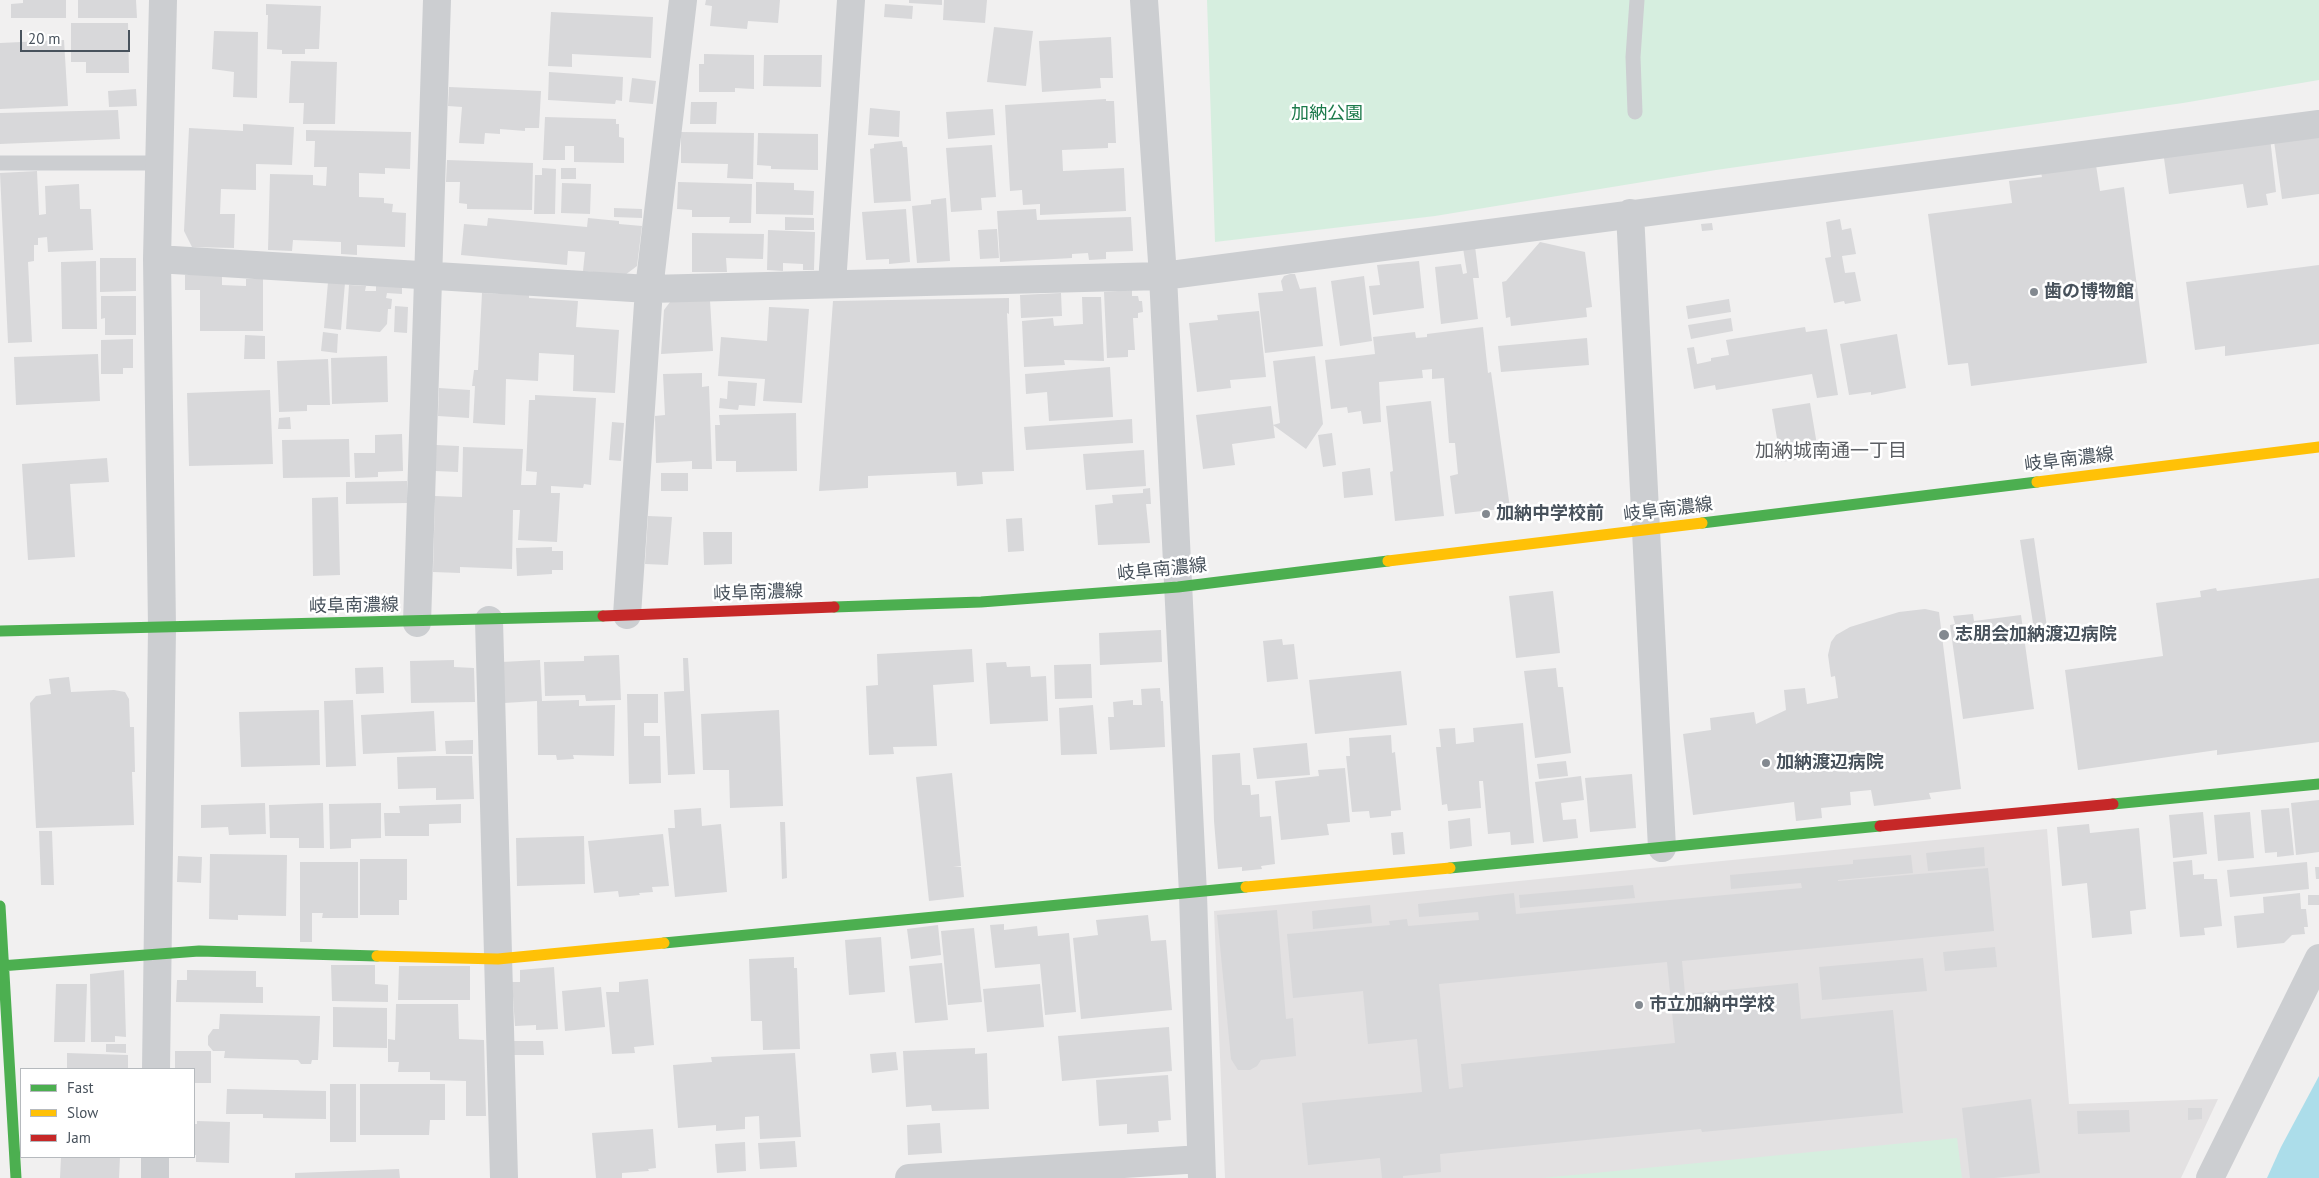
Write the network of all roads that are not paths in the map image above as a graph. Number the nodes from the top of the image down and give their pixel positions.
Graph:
1 (162, 0) edge
2 (437, 0) edge
3 (683, 0) edge
4 (851, 0) edge
5 (1144, 0) edge
6 (1637, 0) edge
7 (1635, 112) dead end
8 (2319, 124) edge
9 (0, 163) edge
10 (161, 163) junction
11 (1630, 213) junction
12 (157, 259) junction
13 (428, 276) junction
14 (1163, 276) junction
15 (832, 284) junction
16 (649, 288) junction
17 (2319, 447) edge
18 (1646, 530) junction
19 (1178, 587) junction
20 (627, 615) junction
21 (489, 620) junction
22 (417, 623) junction
23 (162, 628) junction
24 (0, 631) edge
25 (2319, 784) edge
26 (1662, 848) junction
27 (1193, 894) junction
28 (0, 906) edge
29 (157, 954) junction
30 (2319, 958) edge
31 (498, 959) junction
32 (2, 966) edge
33 (156, 1068) edge
34 (155, 1158) edge
35 (1201, 1169) edge
36 (16, 1178) edge
37 (155, 1178) edge
38 (504, 1178) edge
39 (909, 1178) edge
40 (2210, 1178) edge

1 - 10 street
2 - 13 street
3 - 16 street
4 - 15 street
5 - 14 street
6 - 7 lane
8 - 11 street
9 - 10 lane
10 - 12 street
11 - 14 street
11 - 18 street
12 - 13 street
12 - 23 street
13 - 16 street
13 - 22 street
14 - 15 street
14 - 19 street
15 - 16 street
16 - 20 street
17 - 18 main road, 岐阜南濃線
18 - 19 main road, 岐阜南濃線
18 - 26 street
19 - 20 main road, 岐阜南濃線
19 - 27 street
20 - 21 main road, 岐阜南濃線
21 - 22 main road, 岐阜南濃線
21 - 31 street
22 - 23 main road, 岐阜南濃線
23 - 24 main road, 岐阜南濃線
23 - 29 street
25 - 26 main road
26 - 27 main road
27 - 31 main road
27 - 35 street
28 - 32 main road
29 - 31 main road
29 - 32 main road
29 - 33 street
30 - 40 street
31 - 38 street
32 - 36 main road
34 - 37 street
35 - 39 street

